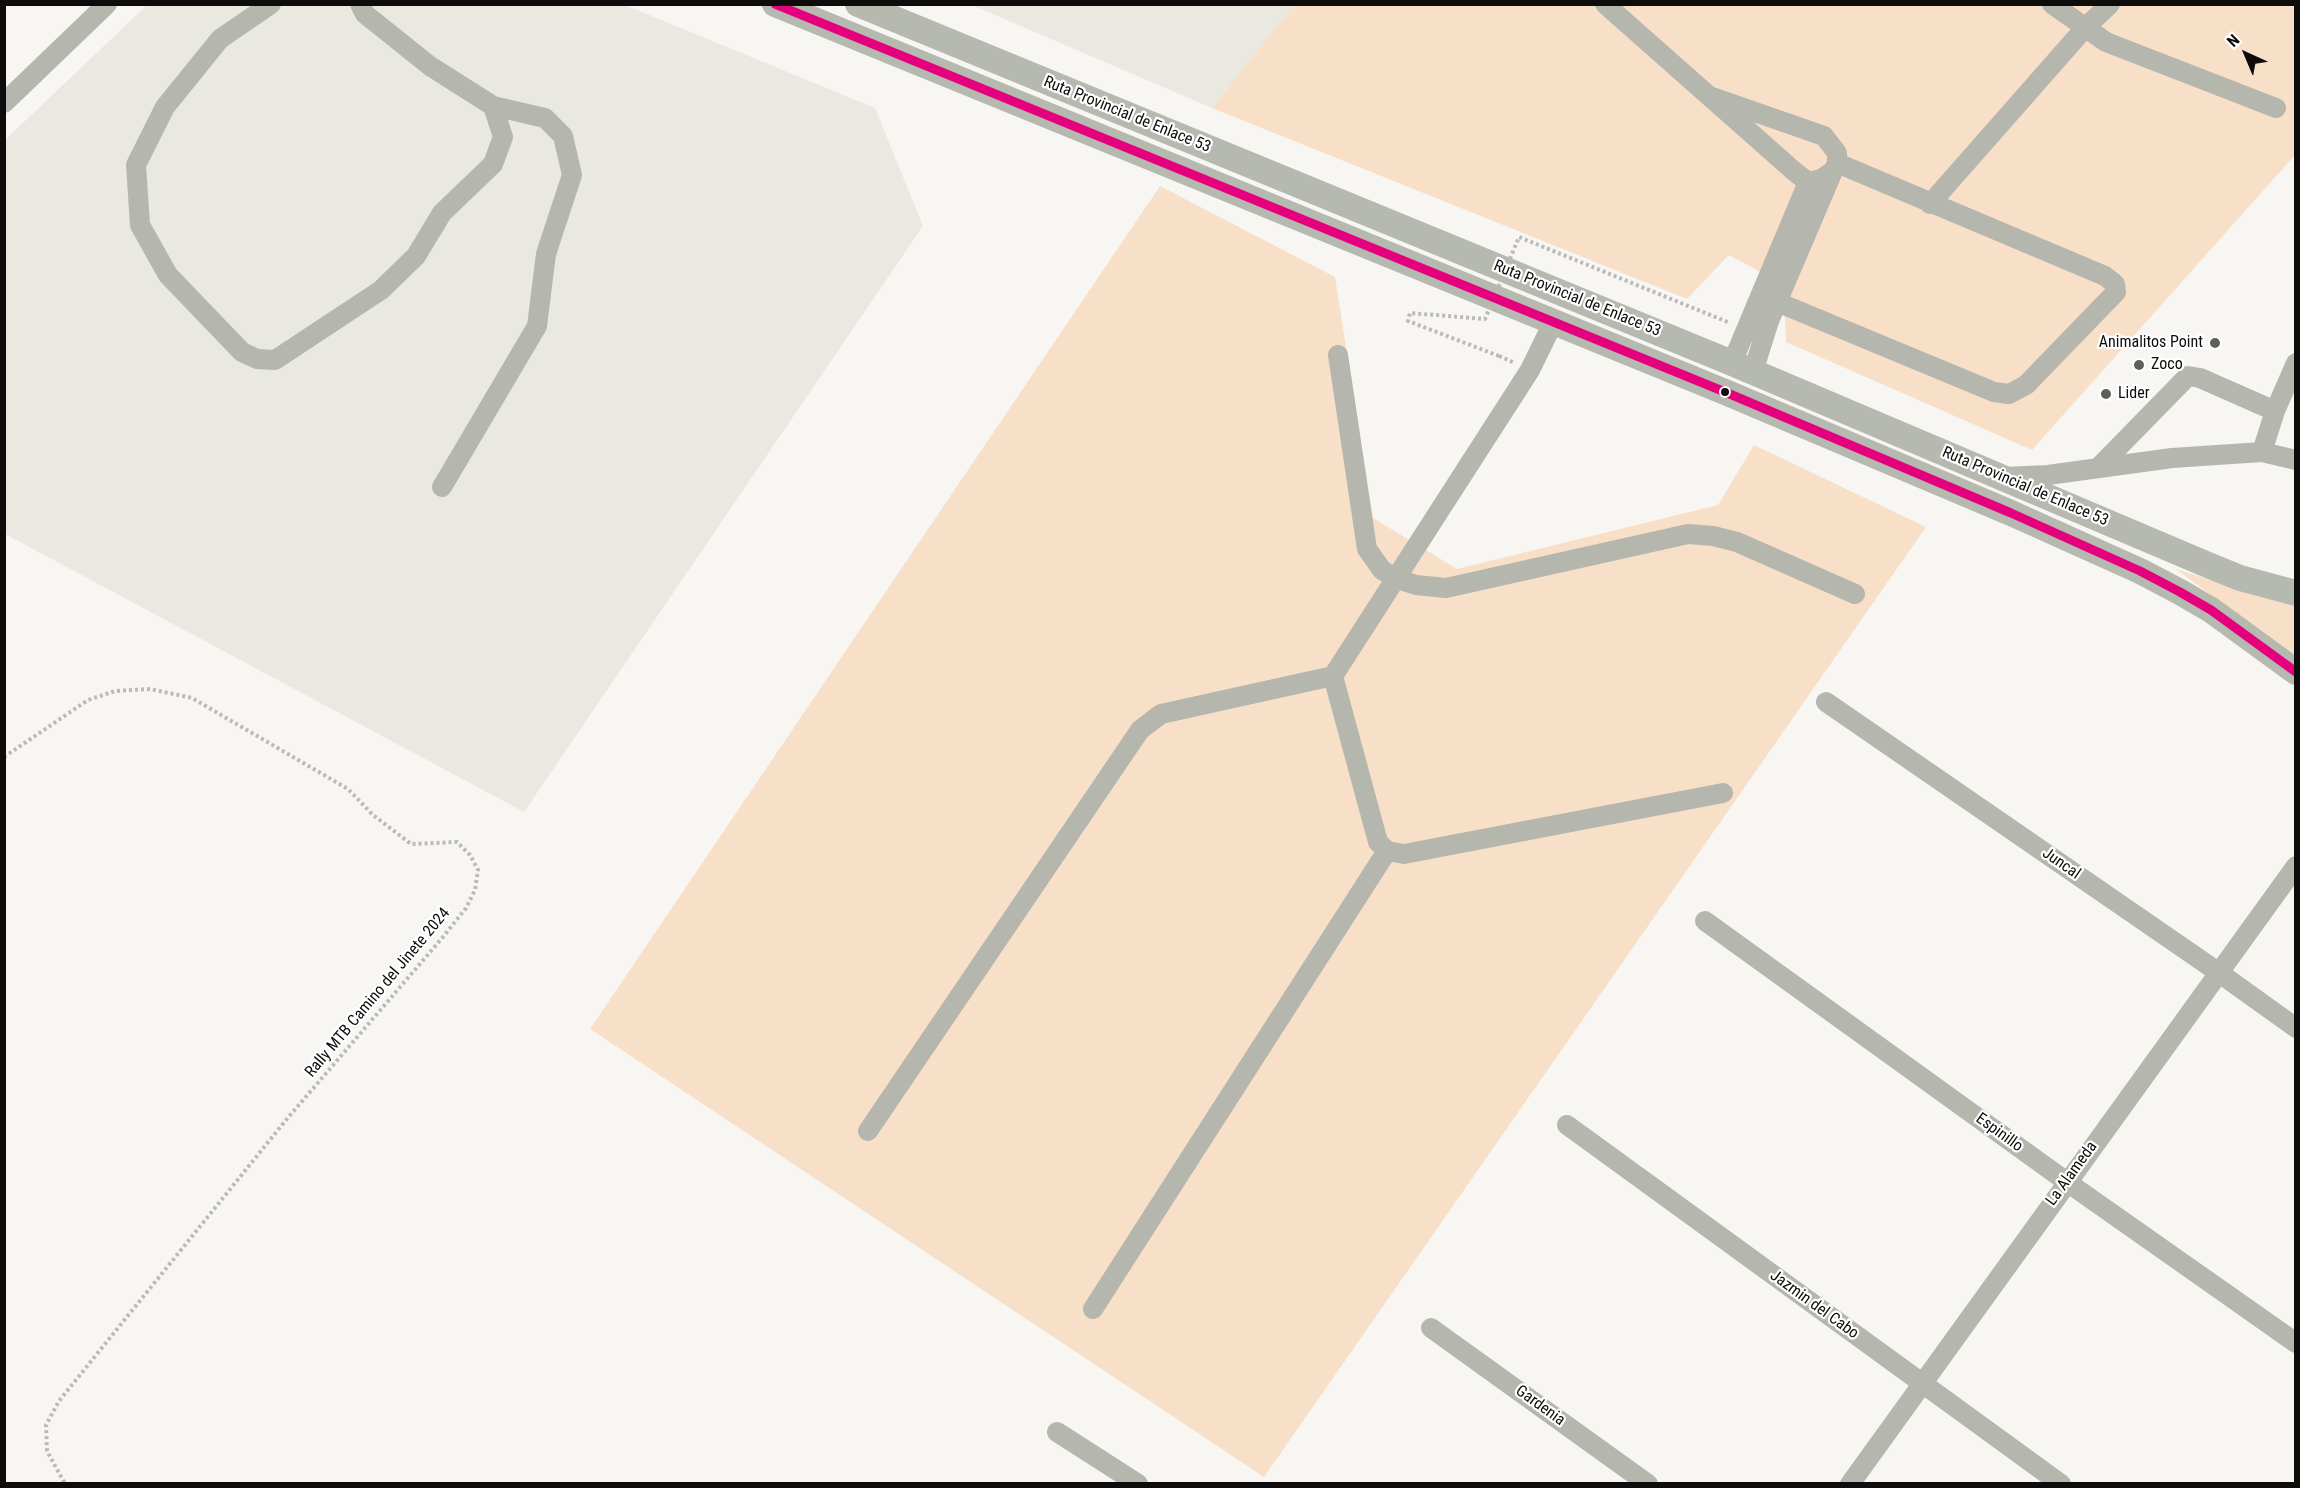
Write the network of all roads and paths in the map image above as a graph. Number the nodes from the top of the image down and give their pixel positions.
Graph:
1 (107, 4) edge
2 (271, 4) edge
3 (360, 4) edge
4 (776, 4) edge
5 (858, 4) edge
6 (1605, 4) edge
7 (2052, 4) edge
8 (2110, 4) edge
9 (2084, 29) junction
10 (1709, 96) junction
11 (4, 103) edge
12 (493, 106) junction
13 (2276, 108) dead end
14 (1835, 167) junction
15 (1808, 182) junction
16 (1930, 204) junction
17 (1777, 302) junction
18 (1730, 322) dead end
19 (1553, 323) junction
20 (1338, 355) dead end
21 (1499, 356) dead end
22 (2295, 363) edge
23 (1743, 367) junction
24 (2275, 411) junction
25 (2262, 452) junction
26 (2295, 460) edge
27 (2099, 467) junction
28 (2004, 477) junction
29 (442, 487) dead end
30 (1395, 578) junction
31 (2295, 592) edge
32 (1855, 594) dead end
33 (2295, 672) edge
34 (1333, 676) junction
35 (1826, 702) dead end
36 (4, 757) edge
37 (1723, 793) dead end
38 (1387, 851) junction
39 (2295, 866) edge
40 (1705, 921) dead end
41 (2218, 972) junction
42 (2295, 1028) edge
43 (1567, 1125) dead end
44 (868, 1131) dead end
45 (2067, 1182) junction
46 (1093, 1309) dead end
47 (1431, 1328) dead end
48 (2295, 1343) edge
49 (1922, 1383) junction
50 (1058, 1432) dead end
51 (65, 1484) edge
52 (1138, 1484) edge
53 (1648, 1484) edge
54 (1850, 1484) edge
55 (2061, 1484) edge

1 - 11 street
2 - 12 street
3 - 12 street
4 - 19 main road, Ruta Provincial de Enlace 53
5 - 23 main road, Ruta Provincial de Enlace 53
6 - 10 street
7 - 9 street
8 - 9 street
9 - 13 street
9 - 16 street
10 - 14 street
10 - 15 street
12 - 29 street
14 - 15 street
14 - 16 street
14 - 17 street
15 - 23 street
16 - 17 street
17 - 23 street
18 - 21 path, bridge
19 - 30 street
19 - 33 main road, Ruta Provincial de Enlace 53
20 - 30 street
22 - 24 street
23 - 28 main road, Ruta Provincial de Enlace 53
24 - 25 street
24 - 27 street
25 - 26 street
25 - 27 street
27 - 28 street
28 - 31 main road, Ruta Provincial de Enlace 53
30 - 32 street
30 - 34 street
34 - 38 street
34 - 44 street
35 - 41 street, Juncal
36 - 51 path, Rally MTB Camino del Jinete 2024
37 - 38 street
38 - 46 street
39 - 41 street, La Alameda
40 - 45 street, Espinillo
41 - 42 street, Juncal
41 - 45 street, La Alameda
43 - 49 street, Jazmin del Cabo
45 - 48 street, Espinillo
45 - 49 street, La Alameda
47 - 53 street, Gardenia
49 - 54 street, La Alameda
49 - 55 street, Jazmin del Cabo
50 - 52 street

